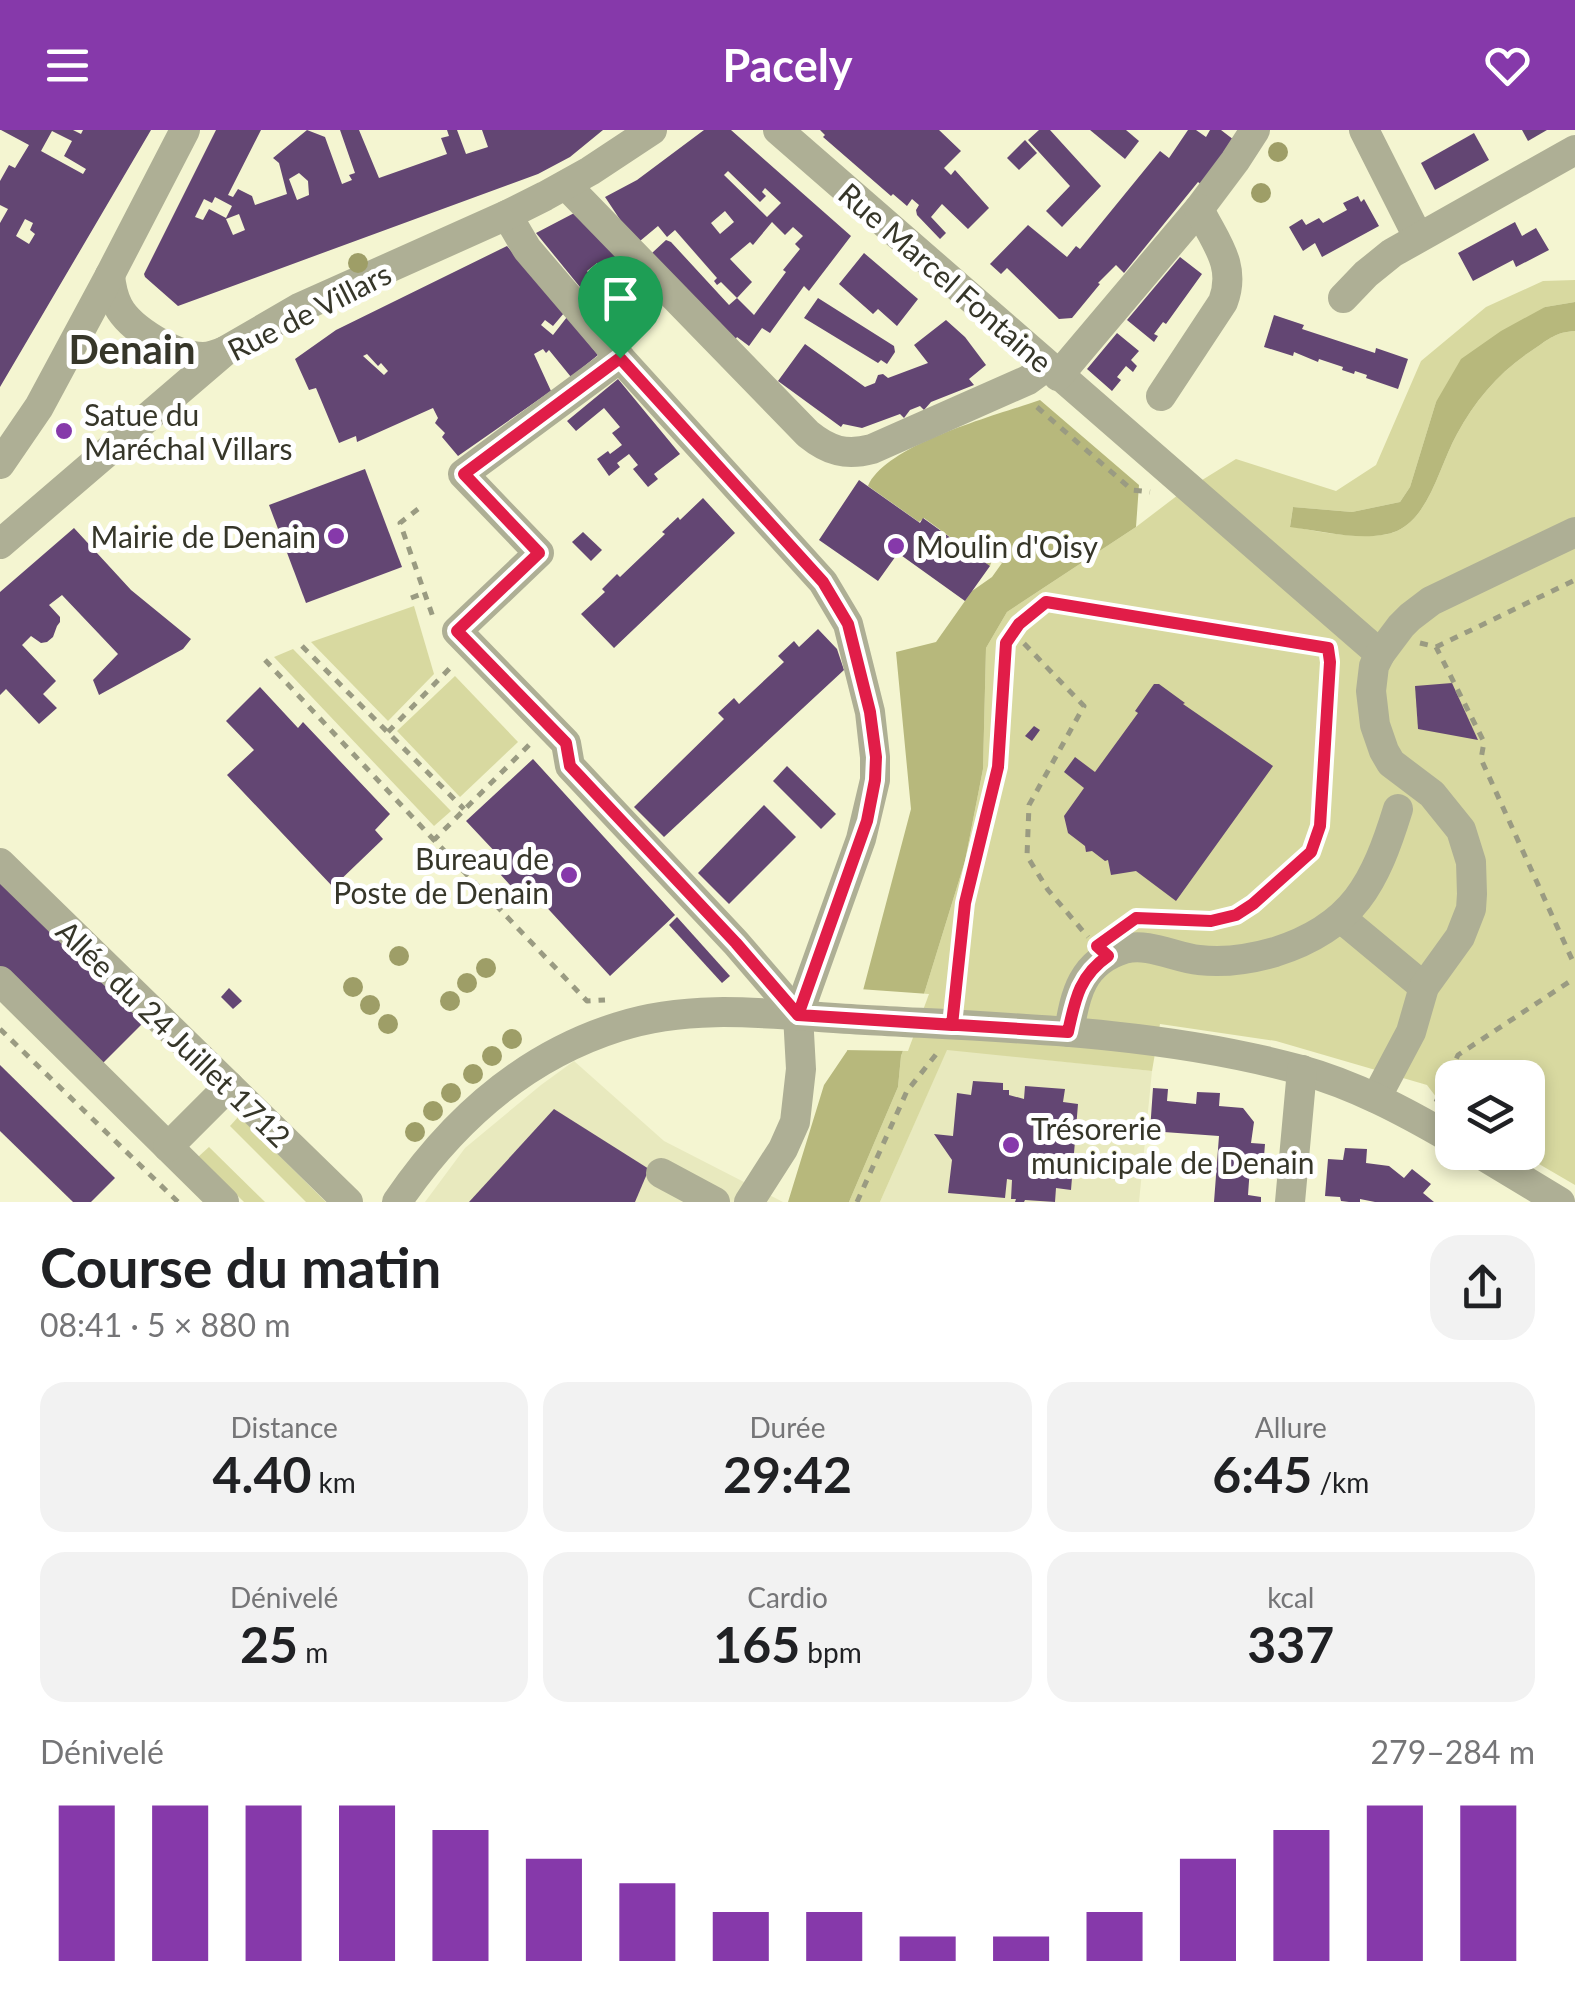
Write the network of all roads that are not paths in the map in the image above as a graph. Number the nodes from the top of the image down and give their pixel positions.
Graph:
1 (185, 130) edge
2 (652, 130) edge
3 (778, 130) edge
4 (1255, 130) edge
5 (1364, 130) edge
6 (1575, 150) edge
7 (566, 185) junction
8 (1198, 209) junction
9 (508, 215) junction
10 (1418, 237) junction
11 (110, 275) junction
12 (1342, 298) dead end
13 (225, 351) junction
14 (620, 358) junction
15 (1052, 371) junction
16 (1161, 396) dead end
17 (0, 464) edge
18 (1575, 532) edge
19 (0, 544) edge
20 (1386, 645) junction
21 (1398, 809) dead end
22 (0, 864) edge
23 (1341, 918) junction
24 (0, 982) edge
25 (1424, 987) junction
26 (798, 1015) junction
27 (1068, 1032) junction
28 (1302, 1070) junction
29 (229, 1086) junction
30 (1376, 1098) junction
31 (1435, 1128) edge
32 (168, 1147) junction
33 (1506, 1170) edge
34 (660, 1173) dead end
35 (224, 1202) edge
36 (348, 1202) edge
37 (397, 1202) edge
38 (715, 1202) edge
39 (749, 1202) edge
40 (1290, 1202) edge
41 (1560, 1202) edge

1 - 11 street
2 - 7 street, Rue de Villars
3 - 15 street, Rue Marcel Fontaine
4 - 8 street, Rue Marcel Fontaine
5 - 10 street
6 - 10 street
7 - 9 street, Rue de Villars
7 - 15 street
8 - 15 street, Rue Marcel Fontaine
8 - 16 street
9 - 13 street, Rue de Villars
9 - 14 street
10 - 12 street
11 - 13 street
11 - 17 street
13 - 19 street, Rue de Villars
14 - 26 street
14 - 26 street
15 - 20 street
18 - 20 street
20 - 25 street
21 - 23 street
22 - 29 street, Allée du 24 Juillet 1712
23 - 25 street
23 - 27 street
24 - 32 street
25 - 30 street
26 - 27 street
26 - 37 street
26 - 39 street
27 - 28 street
28 - 30 street
28 - 40 street
29 - 32 street
29 - 36 street, Allée du 24 Juillet 1712
30 - 31 street
32 - 35 street
33 - 41 street
34 - 38 street

